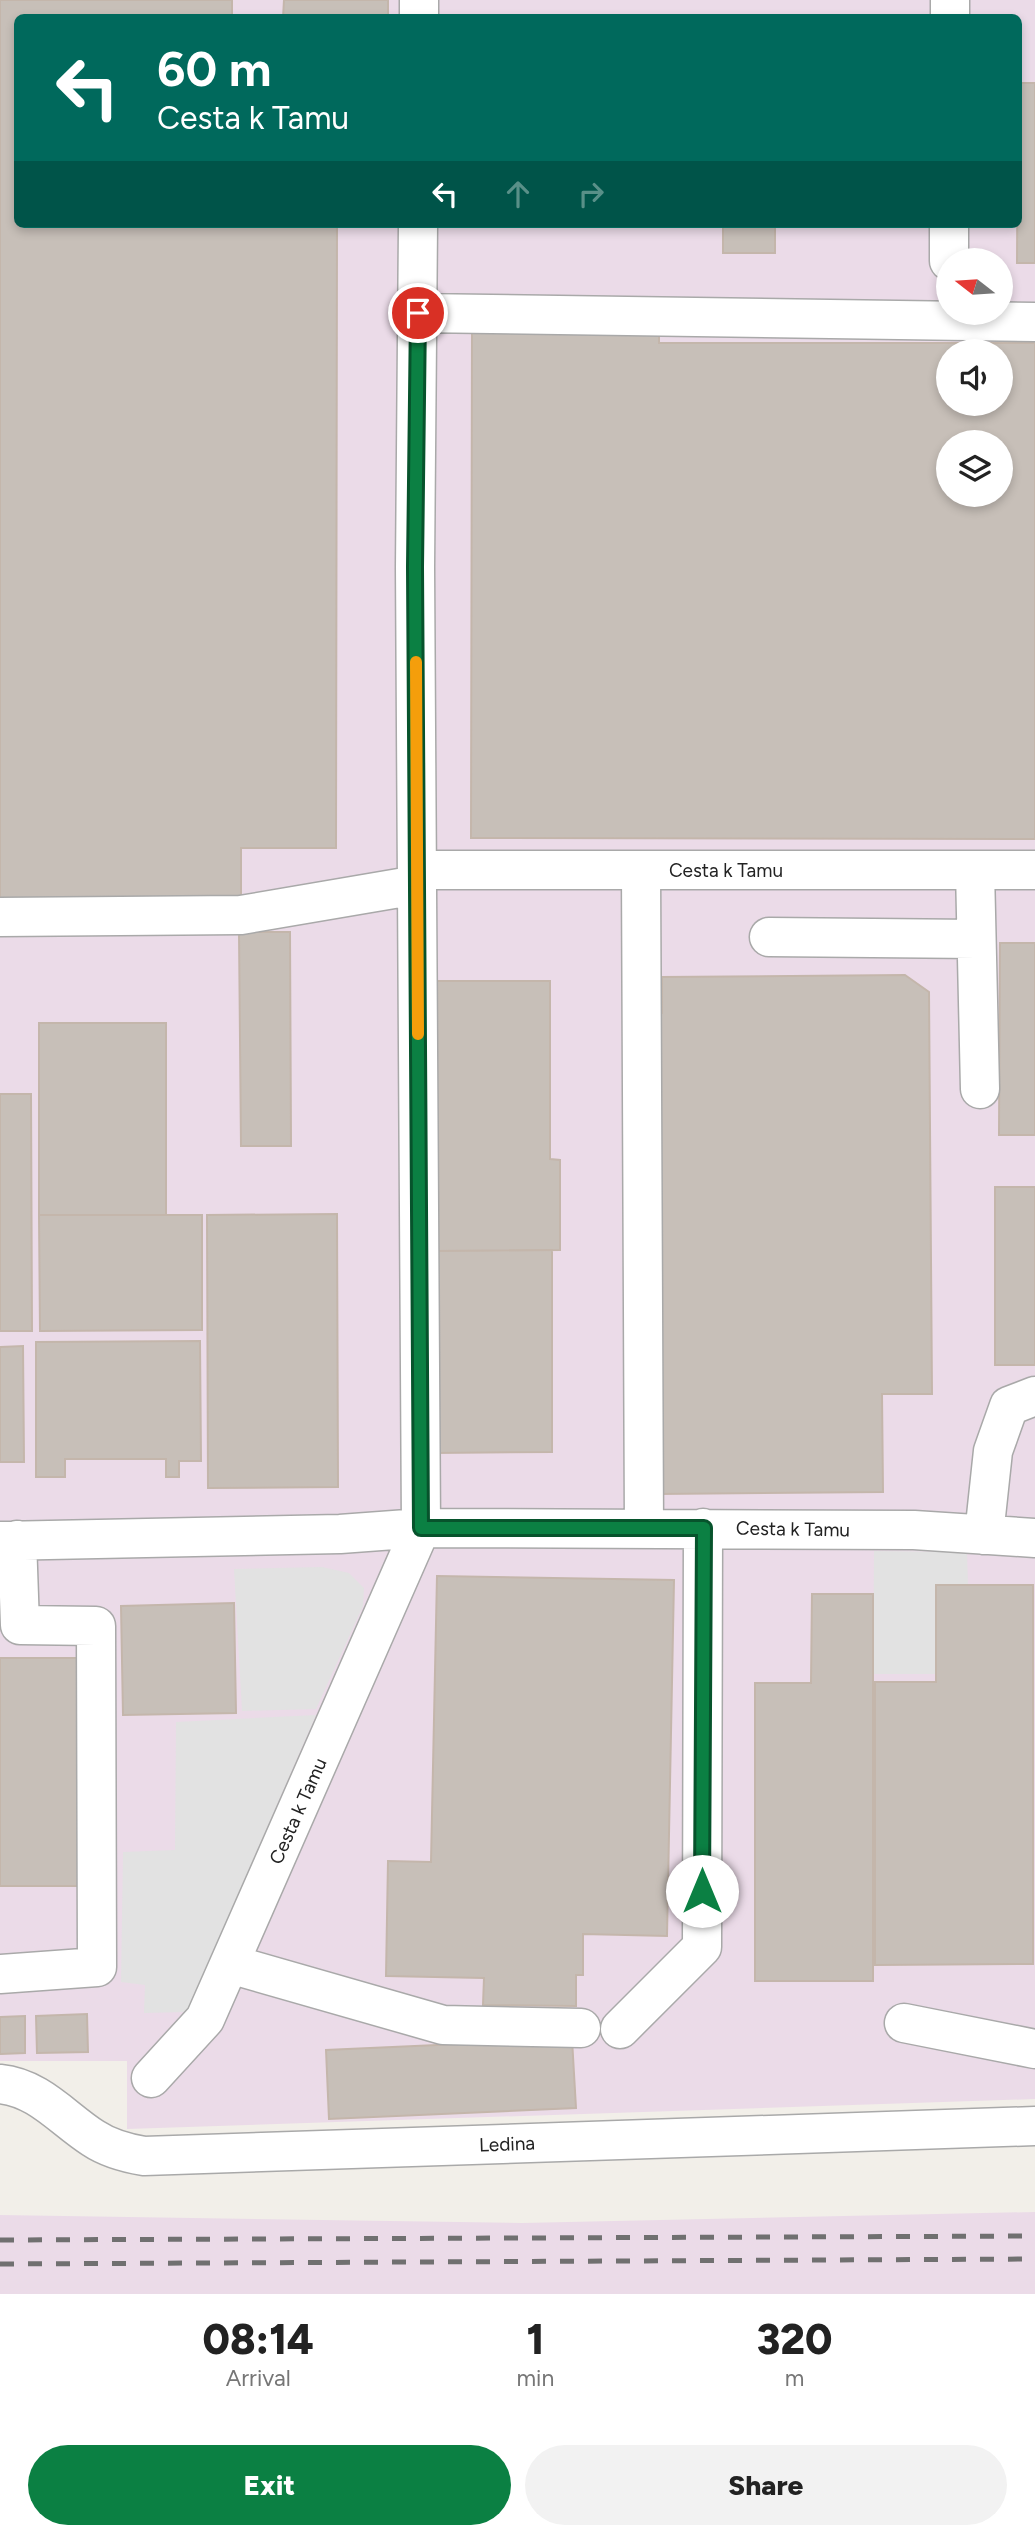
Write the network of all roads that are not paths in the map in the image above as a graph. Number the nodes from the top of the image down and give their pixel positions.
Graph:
1 (418, 228) edge
2 (949, 228) edge
3 (949, 248) edge
4 (418, 313) junction
5 (936, 318) edge
6 (1013, 321) edge
7 (1035, 322) edge
8 (641, 870) junction
9 (975, 870) junction
10 (1035, 870) edge
11 (417, 877) junction
12 (0, 917) edge
13 (769, 937) dead end
14 (976, 939) junction
15 (980, 1089) dead end
16 (1035, 1396) edge
17 (421, 1528) junction
18 (644, 1528) junction
19 (704, 1528) junction
20 (984, 1535) junction
21 (1035, 1538) edge
22 (9, 1541) edge
23 (10, 1625) edge
24 (230, 1964) junction
25 (0, 1974) edge
26 (904, 2023) dead end
27 (581, 2028) dead end
28 (620, 2029) dead end
29 (1035, 2049) edge
30 (151, 2078) dead end
31 (0, 2084) edge
32 (1035, 2126) edge

1 - 4 street, Cesta k Tamu
2 - 3 street
4 - 5 street
4 - 11 street, Cesta k Tamu
6 - 7 street
8 - 9 street, Cesta k Tamu
8 - 11 street, Cesta k Tamu
8 - 18 street
9 - 10 street, Cesta k Tamu
9 - 14 street
11 - 12 street
11 - 17 street, Cesta k Tamu
13 - 14 street
14 - 15 street
16 - 20 street
17 - 18 street, Cesta k Tamu
17 - 22 street, Cesta k Tamu
17 - 24 street, Cesta k Tamu
18 - 19 street, Cesta k Tamu
19 - 20 street, Cesta k Tamu
19 - 28 street
20 - 21 street, Cesta k Tamu
22 - 23 street
23 - 25 street
24 - 27 street
24 - 30 street, Cesta k Tamu
26 - 29 street
31 - 32 street, Ledina

